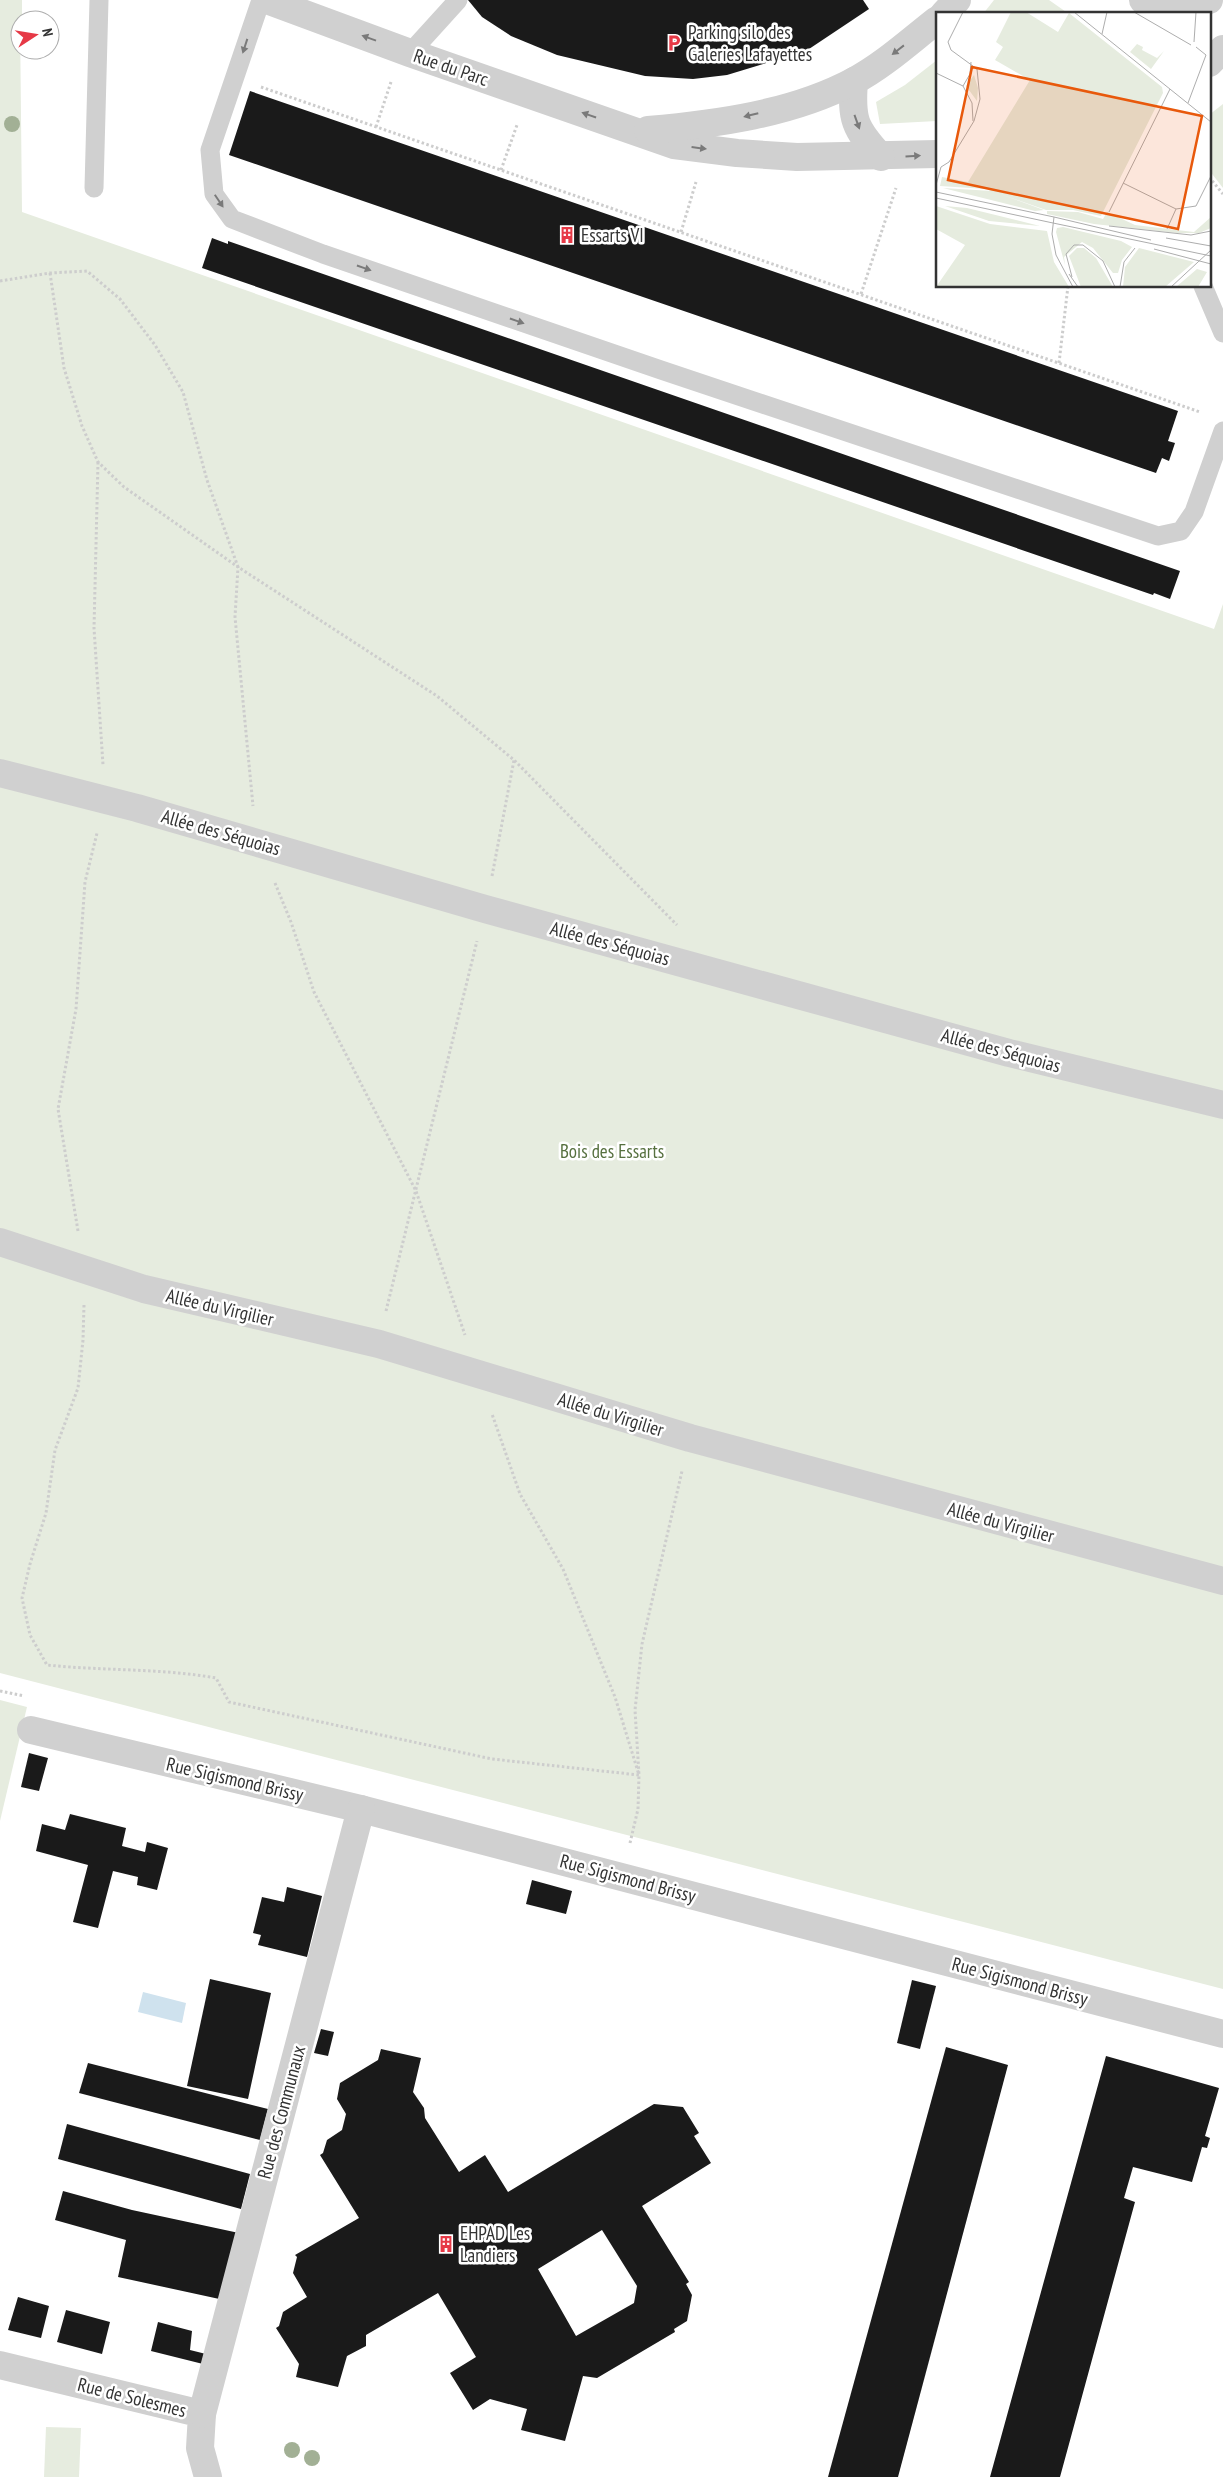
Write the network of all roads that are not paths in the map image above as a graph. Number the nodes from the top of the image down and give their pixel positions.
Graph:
1 (99, 0) edge
2 (261, 0) edge
3 (267, 0) edge
4 (458, 0) edge
5 (957, 0) edge
6 (1143, 0) edge
7 (1196, 4) edge
8 (946, 12) edge
9 (936, 21) edge
10 (1223, 49) edge
11 (410, 53) junction
12 (1210, 62) edge
13 (854, 81) junction
14 (635, 131) junction
15 (936, 154) edge
16 (881, 157) junction
17 (94, 188) dead end
18 (1204, 288) edge
19 (1223, 333) edge
20 (1223, 432) edge
21 (0, 773) edge
22 (1223, 1105) edge
23 (0, 1242) edge
24 (1223, 1581) edge
25 (31, 1730) dead end
26 (361, 1810) junction
27 (1223, 2034) edge
28 (0, 2365) edge
29 (202, 2414) junction
30 (208, 2477) edge

1 - 17 lane
2 -> 20 lane
11 -> 3 street, Rue du Parc
4 - 11 lane
5 - 8 street
6 - 7 street
9 -> 13 street, Rue du Parc
10 - 12 street
14 -> 11 street, Rue du Parc
13 -> 14 street, Rue du Parc
13 -> 16 street
14 -> 16 street, Rue du Parc
16 -> 15 street, Rue du Parc
18 - 19 lane
21 - 22 street, Allée des Séquoias
23 - 24 street, Allée du Virgilier
25 - 26 street, Rue Sigismond Brissy
26 - 27 street, Rue Sigismond Brissy
26 - 29 street, Rue des Communaux
28 - 29 street, Rue de Solesmes
29 - 30 street, Rue de Solesmes

